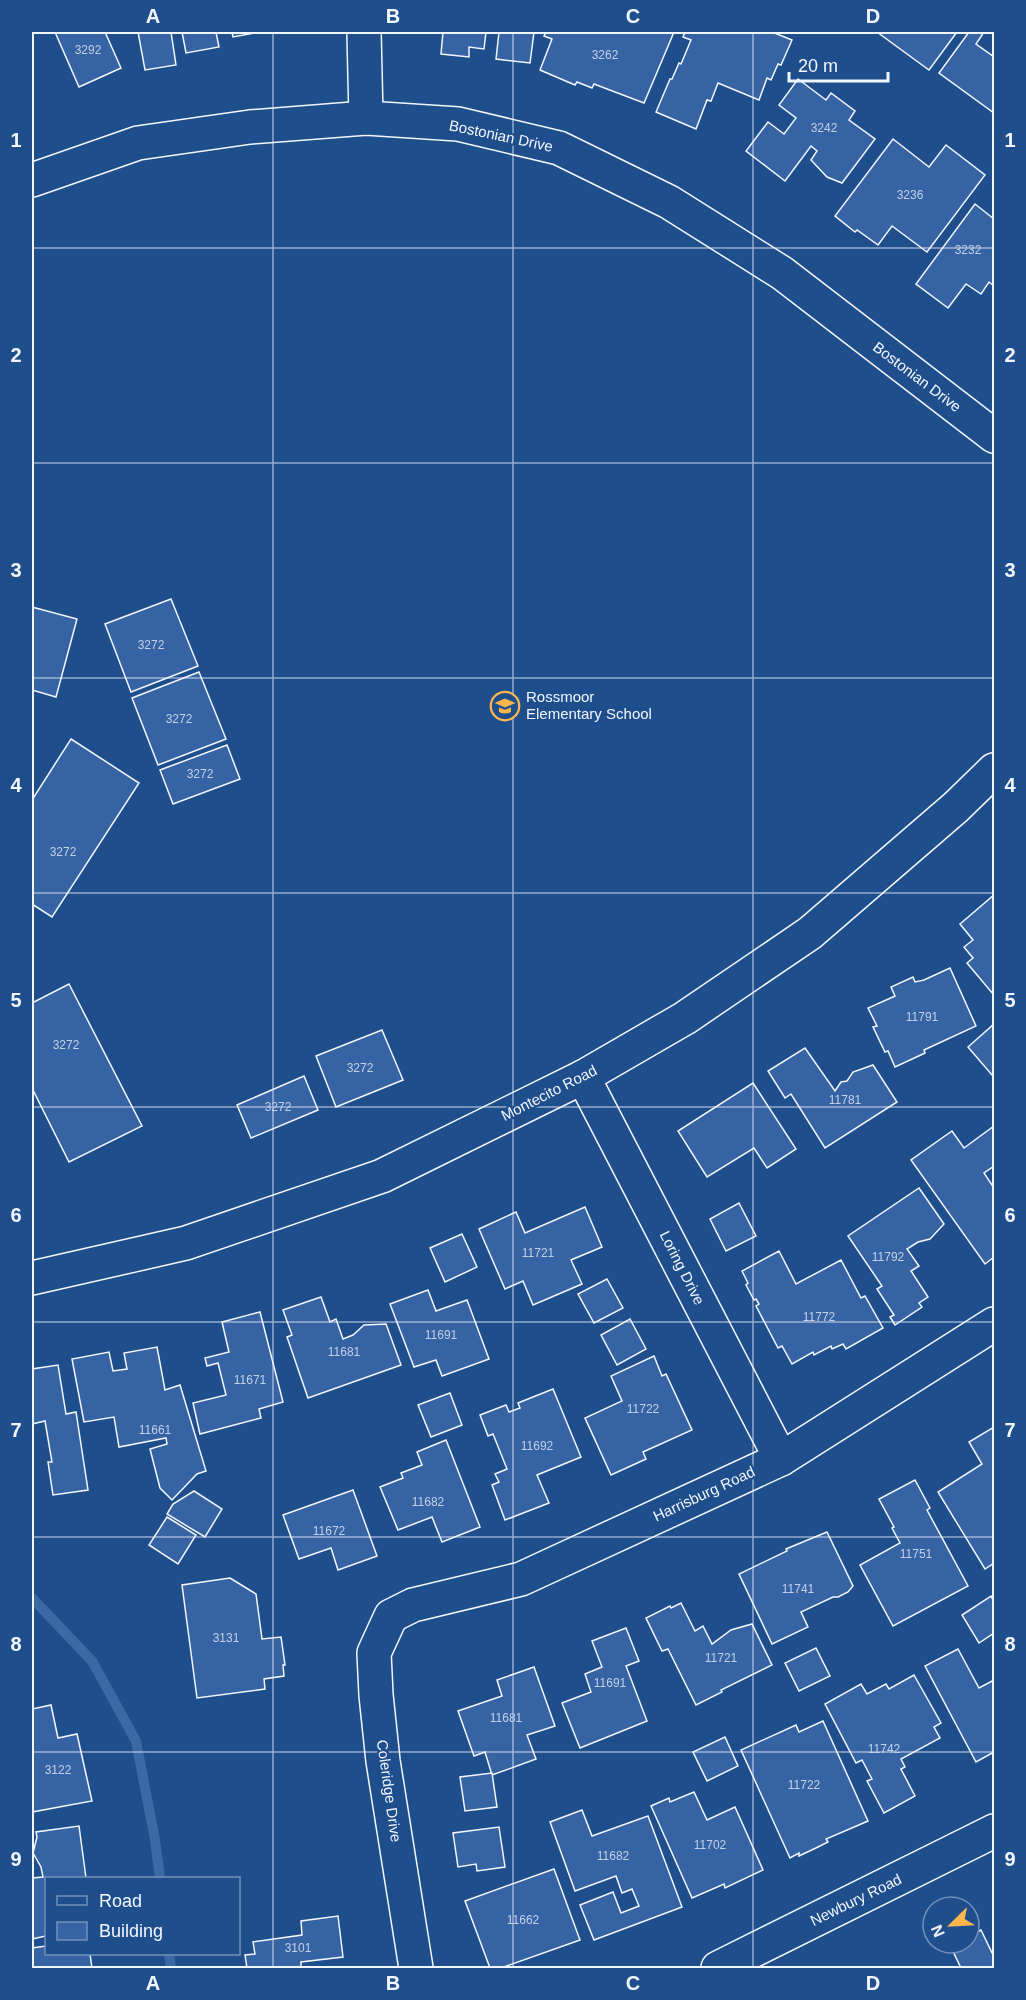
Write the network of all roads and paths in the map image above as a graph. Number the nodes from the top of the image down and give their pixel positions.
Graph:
1 (364, 32) edge
2 (366, 118) junction
3 (33, 176) edge
4 (994, 436) edge
5 (994, 770) edge
6 (583, 1077) junction
7 (34, 1274) edge
8 (994, 1324) edge
9 (781, 1459) junction
10 (391, 1616) joint
11 (994, 1831) edge
12 (416, 1968) edge
13 (718, 1968) edge

1 - 2 street
2 - 3 street, Bostonian Drive
2 - 4 street, Bostonian Drive
5 - 6 street, Montecito Road
6 - 7 street, Montecito Road
6 - 9 street, Loring Drive
8 - 9 street, Harrisburg Road
9 - 10 street, Harrisburg Road
10 - 12 street, Coleridge Drive
11 - 13 street, Newbury Road

